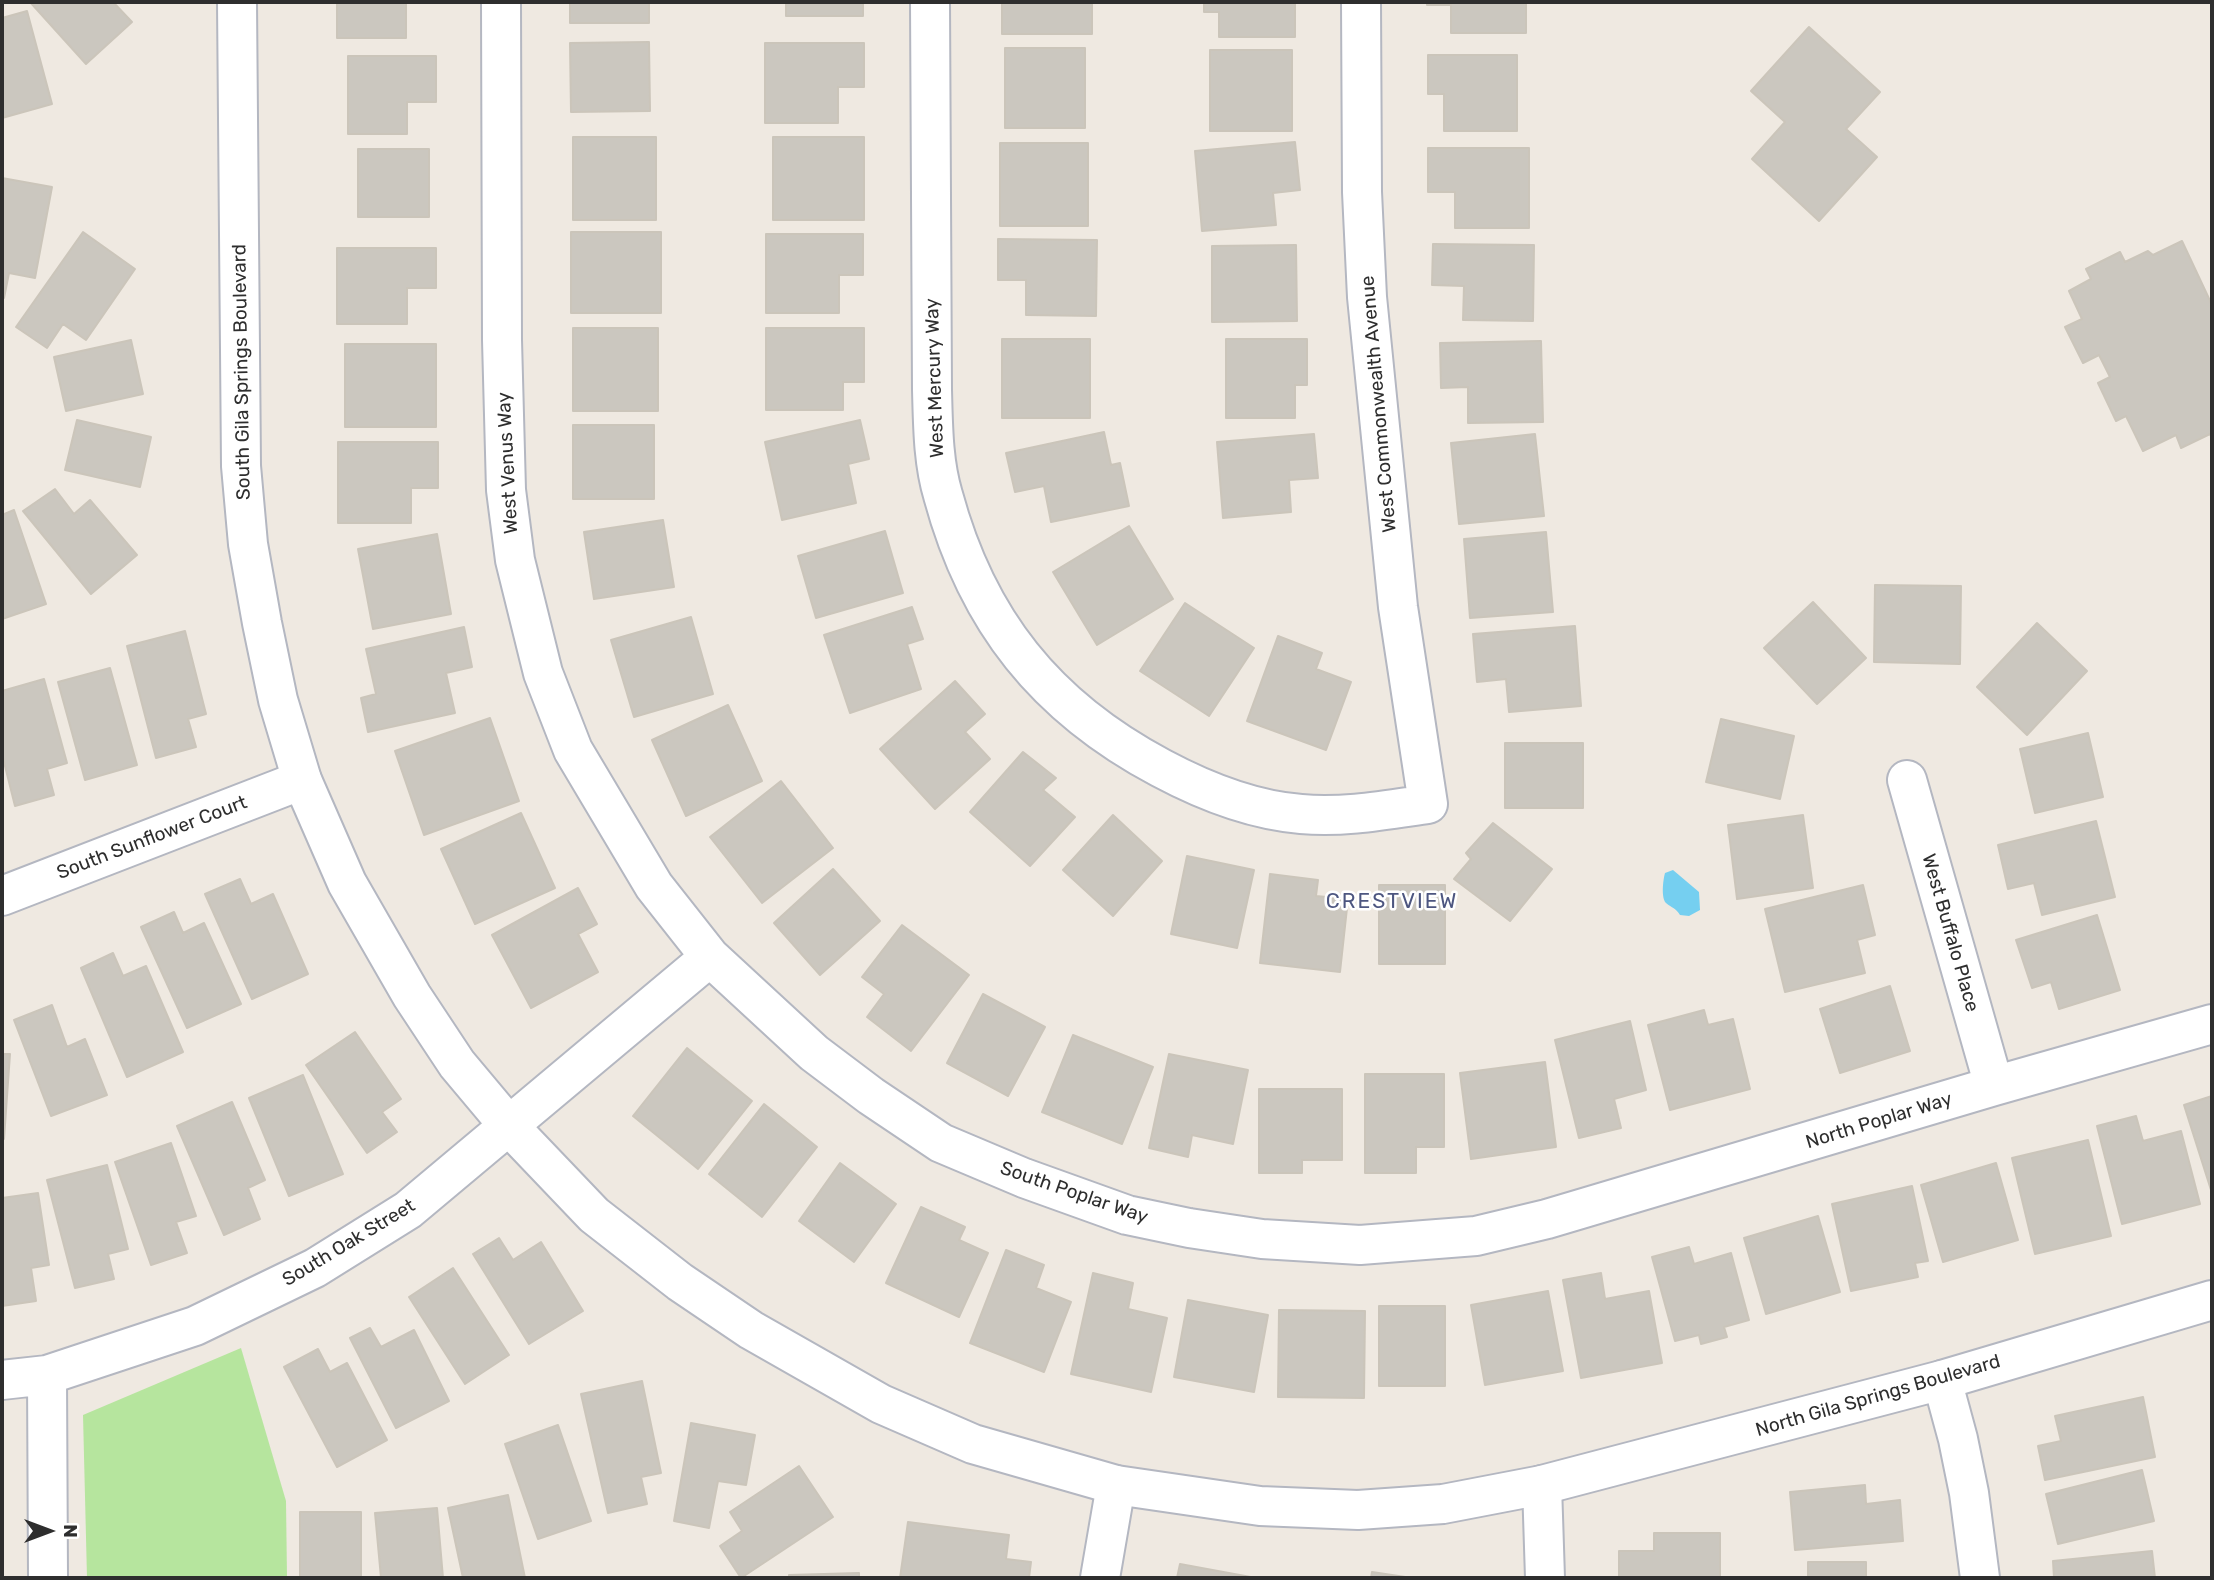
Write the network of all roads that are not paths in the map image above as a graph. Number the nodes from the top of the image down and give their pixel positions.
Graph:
1 (237, 2) edge
2 (501, 2) edge
3 (930, 2) edge
4 (1361, 2) edge
5 (302, 780) junction
6 (1907, 780) dead end
7 (1428, 804) joint
8 (2, 896) edge
9 (710, 957) junction
10 (2212, 1024) edge
11 (1994, 1086) junction
12 (509, 1126) junction
13 (1547, 1219) joint
14 (2212, 1300) edge
15 (47, 1375) junction
16 (2, 1380) edge
17 (1942, 1380) junction
18 (1116, 1485) junction
19 (1542, 1485) junction
20 (48, 1578) edge
21 (1100, 1578) edge
22 (1545, 1578) edge
23 (1980, 1578) edge

1 - 5 street, South Gila Springs Boulevard
2 - 9 street, West Venus Way
3 - 7 street, West Mercury Way
4 - 7 street, West Commonwealth Avenue
5 - 8 street, South Sunflower Court
5 - 12 street, South Gila Springs Boulevard
6 - 11 street, West Buffalo Place
9 - 12 street, South Oak Street
9 - 13 street, South Poplar Way
10 - 11 street, North Poplar Way
11 - 13 street, North Poplar Way
12 - 15 street, South Oak Street
12 - 18 street, South Gila Springs Boulevard
14 - 17 street, North Gila Springs Boulevard
15 - 16 street, South Oak Street
15 - 20 street
17 - 19 street, North Gila Springs Boulevard
17 - 23 street
18 - 19 street, South Gila Springs Boulevard
18 - 21 street
19 - 22 street

